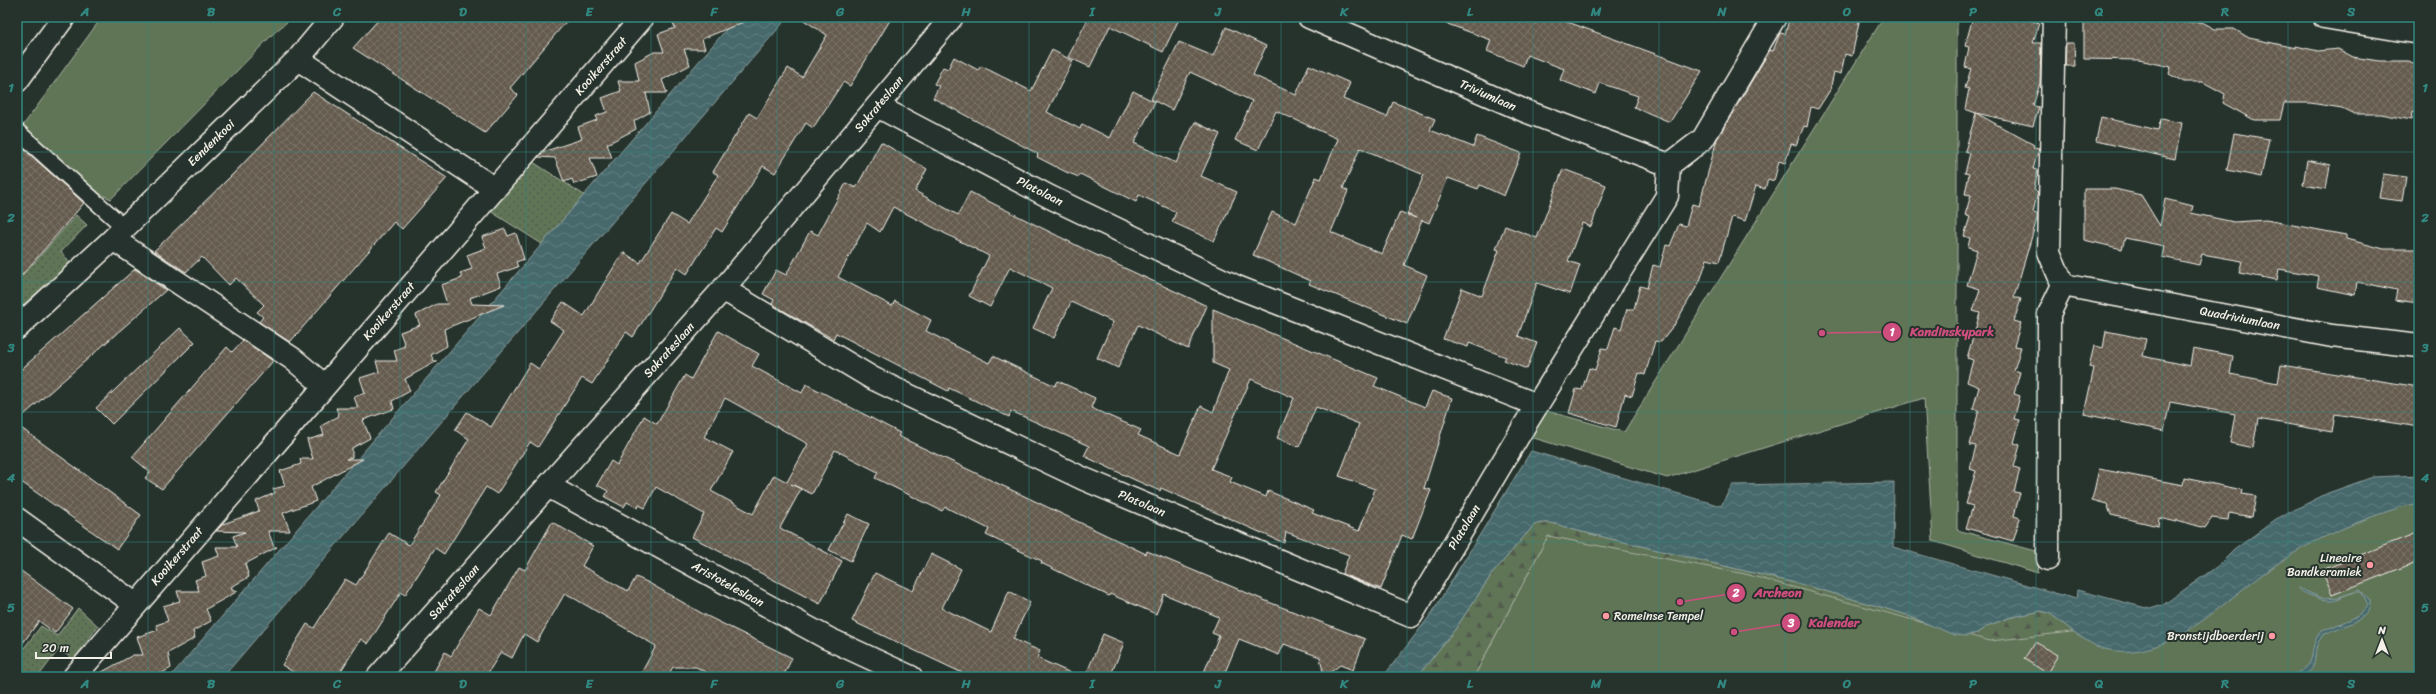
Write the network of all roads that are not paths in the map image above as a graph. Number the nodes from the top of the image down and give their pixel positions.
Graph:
1 (64, 17) edge
2 (333, 17) edge
3 (643, 17) edge
4 (952, 17) edge
5 (1309, 17) edge
6 (1775, 17) edge
7 (2054, 17) edge
8 (2324, 17) edge
9 (2419, 33) edge
10 (298, 59) junction
11 (17, 81) edge
12 (877, 106) junction
13 (17, 131) edge
14 (1669, 165) junction
15 (495, 189) junction
16 (119, 233) junction
17 (2063, 284) junction
18 (723, 289) junction
19 (17, 328) edge
20 (2419, 346) edge
21 (325, 386) junction
22 (1537, 405) junction
23 (548, 486) junction
24 (17, 519) edge
25 (2048, 560) dead end
26 (135, 604) junction
27 (74, 677) edge
28 (378, 677) edge
29 (911, 677) edge

1 - 11 street
2 - 10 street, Eendenkooi
3 - 15 street, Kooikerstraat
4 - 12 street, Sokrateslaan
5 - 14 street, Triviumlaan
6 - 14 street
7 - 17 street
8 - 9 street
10 - 15 street
10 - 16 street, Eendenkooi
12 - 18 street, Sokrateslaan
12 - 22 street, Platolaan
13 - 16 lane
14 - 22 street
15 - 21 street, Kooikerstraat
16 - 19 street, Eendenkooi
16 - 21 street
17 - 20 street, Quadriviumlaan
17 - 25 street
18 - 22 street, Platolaan
18 - 23 street, Sokrateslaan
21 - 26 street, Kooikerstraat
23 - 28 street, Sokrateslaan
23 - 29 street, Aristoteleslaan
24 - 26 street
26 - 27 street, Kooikerstraat

